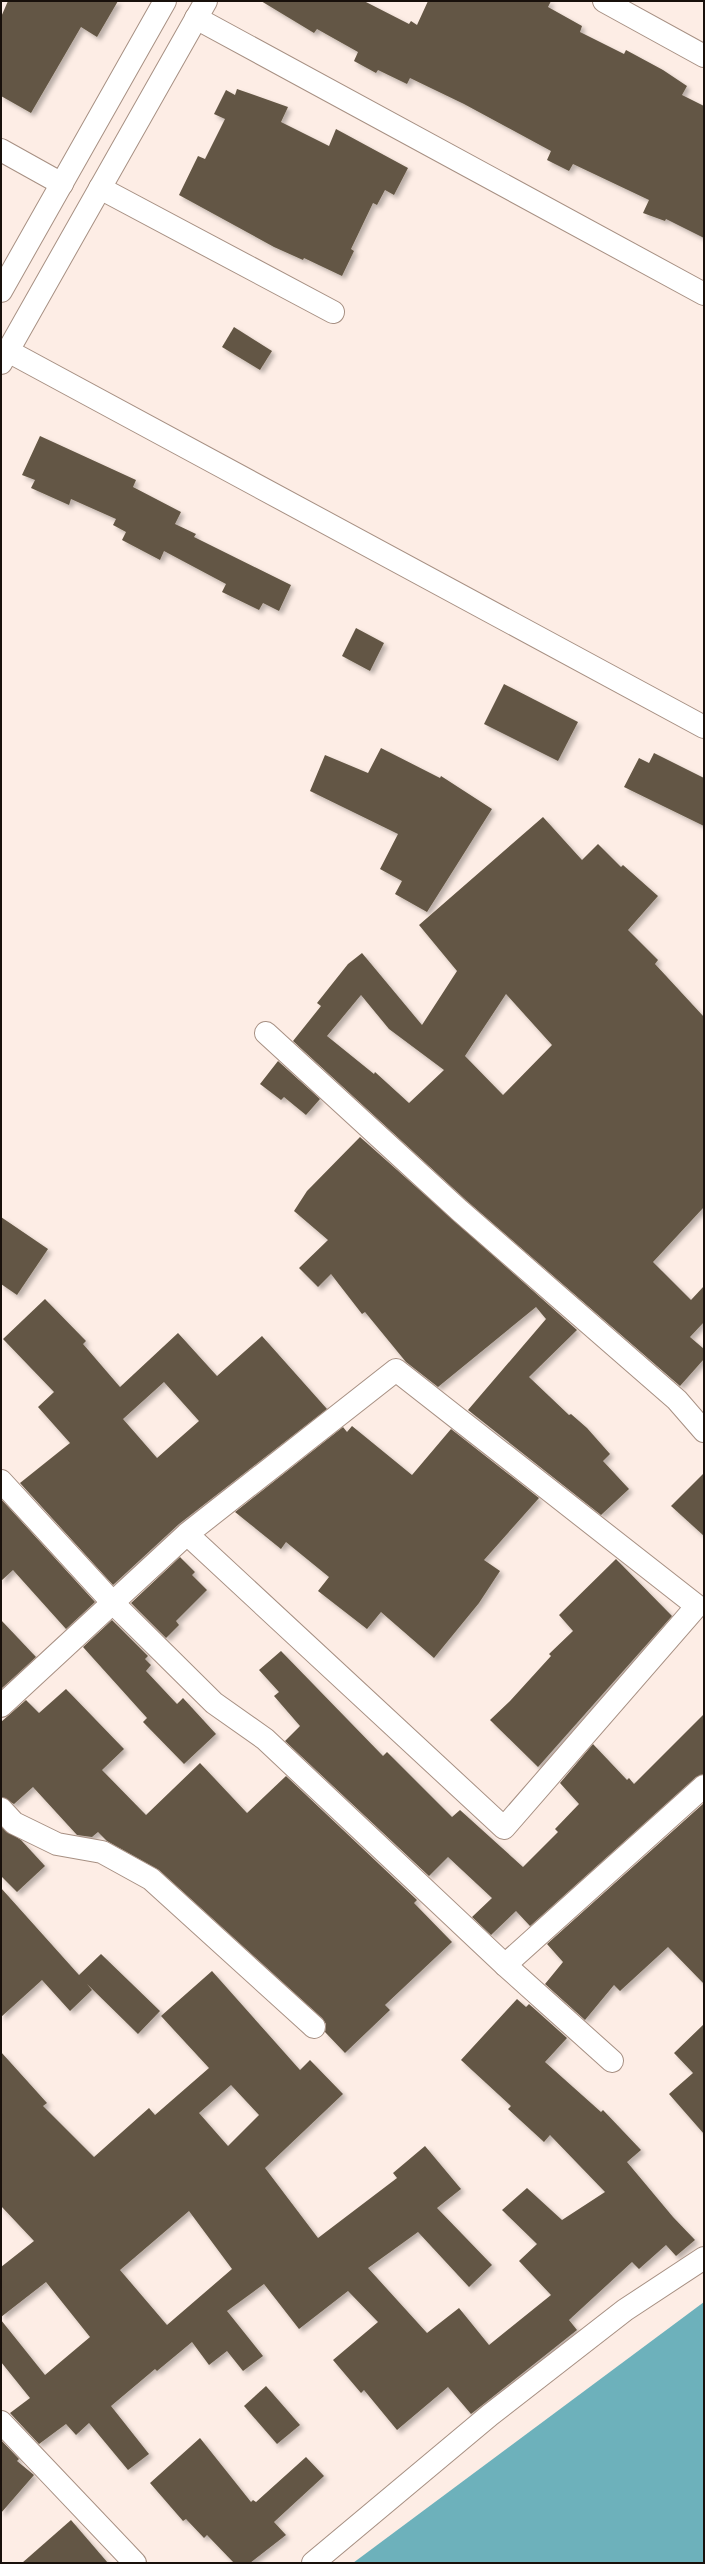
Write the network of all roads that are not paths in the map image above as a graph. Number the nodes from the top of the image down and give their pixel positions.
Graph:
1 (165, 1) edge
2 (604, 1) edge
3 (201, 10) edge
4 (704, 56) edge
5 (1, 150) edge
6 (62, 184) junction
7 (100, 188) junction
8 (8, 262) edge
9 (1, 292) edge
10 (704, 294) edge
11 (333, 312) dead end
12 (4, 357) edge
13 (704, 727) edge
14 (266, 1033) dead end
15 (704, 1431) edge
16 (1, 1481) edge
17 (187, 1534) junction
18 (112, 1603) junction
19 (701, 1603) edge
20 (1, 1706) edge
21 (704, 1786) edge
22 (1, 1809) edge
23 (505, 1966) junction
24 (314, 2027) dead end
25 (612, 2061) dead end
26 (704, 2258) edge
27 (1, 2422) edge
28 (135, 2563) edge
29 (313, 2563) edge

1 - 6 street
2 - 4 street
3 - 7 street
3 - 10 street
5 - 6 street
6 - 8 street
7 - 11 street
7 - 12 street
8 - 9 street
12 - 13 street
14 - 15 street
16 - 18 street
17 - 18 street
17 - 19 street
17 - 19 street
18 - 20 street
18 - 23 street
21 - 23 street
22 - 24 street
23 - 25 street
26 - 29 street
27 - 28 street

